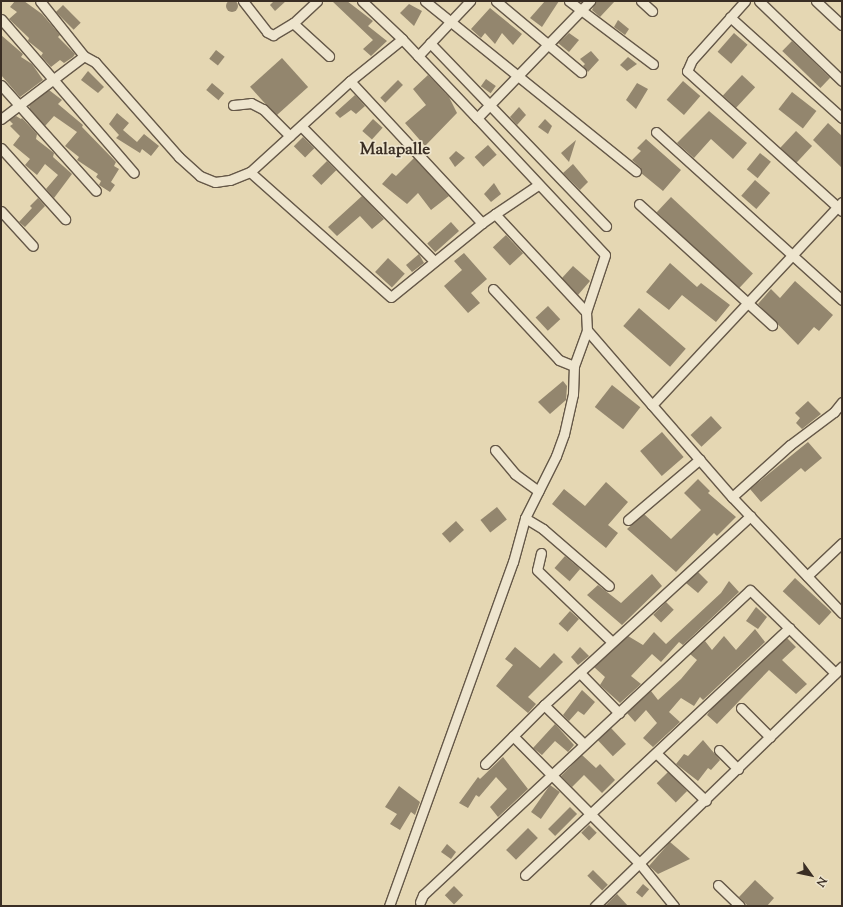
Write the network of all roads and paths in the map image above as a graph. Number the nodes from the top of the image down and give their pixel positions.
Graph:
1 (40, 1) edge
2 (243, 1) edge
3 (317, 1) edge
4 (362, 1) edge
5 (425, 1) edge
6 (470, 1) edge
7 (496, 1) edge
8 (569, 1) edge
9 (590, 1) edge
10 (641, 1) edge
11 (745, 1) edge
12 (759, 1) edge
13 (816, 1) edge
14 (580, 10) junction
15 (652, 11) dead end
16 (730, 17) junction
17 (1, 19) edge
18 (450, 21) junction
19 (292, 24) junction
20 (842, 25) edge
21 (402, 38) junction
22 (430, 42) junction
23 (547, 45) junction
24 (84, 56) junction
25 (329, 56) dead end
26 (418, 56) junction
27 (653, 64) dead end
28 (581, 72) dead end
29 (518, 74) junction
30 (54, 80) junction
31 (350, 81) junction
32 (842, 81) edge
33 (1, 85) edge
34 (488, 104) junction
35 (18, 105) junction
36 (234, 106) dead end
37 (477, 118) junction
38 (842, 118) edge
39 (1, 119) edge
40 (301, 126) junction
41 (656, 132) dead end
42 (290, 136) junction
43 (1, 148) edge
44 (636, 171) dead end
45 (250, 172) junction
46 (134, 173) dead end
47 (538, 184) junction
48 (96, 191) dead end
49 (639, 204) dead end
50 (840, 206) edge
51 (1, 211) edge
52 (495, 214) junction
53 (65, 220) dead end
54 (482, 223) junction
55 (606, 226) dead end
56 (33, 246) dead end
57 (793, 255) junction
58 (434, 262) junction
59 (493, 289) dead end
60 (842, 300) edge
61 (747, 305) junction
62 (586, 312) junction
63 (772, 325) dead end
64 (587, 330) junction
65 (574, 366) junction
66 (842, 402) edge
67 (652, 405) junction
68 (495, 450) dead end
69 (700, 459) junction
70 (538, 491) junction
71 (732, 497) junction
72 (750, 516) junction
73 (525, 518) junction
74 (628, 520) dead end
75 (842, 543) edge
76 (541, 553) dead end
77 (807, 576) junction
78 (609, 586) dead end
79 (842, 613) edge
80 (789, 628) junction
81 (612, 642) junction
82 (839, 670) edge
83 (580, 673) junction
84 (544, 705) junction
85 (741, 708) dead end
86 (618, 713) junction
87 (513, 736) junction
88 (770, 737) junction
89 (584, 744) junction
90 (719, 750) dead end
91 (656, 753) junction
92 (485, 764) dead end
93 (738, 769) junction
94 (551, 775) junction
95 (706, 801) junction
96 (590, 815) junction
97 (640, 864) junction
98 (525, 875) dead end
99 (718, 885) dead end
100 (420, 902) dead end
101 (389, 906) edge
102 (595, 906) edge
103 (674, 906) edge
104 (740, 906) edge

1 - 24 street
2 - 19 street
3 - 19 street
4 - 21 street
5 - 18 street
6 - 18 street
7 - 23 street
8 - 14 street
9 - 14 street
10 - 15 street
11 - 16 street
12 - 32 street
13 - 20 street
14 - 23 street
14 - 27 street
16 - 38 street
16 - 50 street
17 - 30 street
18 - 22 street
18 - 29 street
19 - 25 street
21 - 26 street
21 - 31 street
22 - 26 street
22 - 34 street
23 - 28 street
23 - 29 street
24 - 30 street
24 - 45 street
26 - 37 street
29 - 34 street
29 - 44 street
30 - 35 street
30 - 46 street
31 - 40 street
31 - 54 street
33 - 35 street
34 - 37 street
34 - 55 street
35 - 39 street
35 - 48 street
36 - 42 street
37 - 47 street
40 - 42 street
40 - 58 street
41 - 57 street
42 - 45 street
43 - 53 street
45 - 58 street
47 - 52 street
47 - 62 street
49 - 61 street
50 - 57 street
51 - 56 street
52 - 54 street
52 - 62 street
54 - 58 street
57 - 60 street
57 - 61 street
59 - 65 street
61 - 63 street
61 - 67 street
62 - 64 street
64 - 65 street
64 - 67 street
65 - 70 street
66 - 71 street
67 - 69 street
68 - 70 street
69 - 71 street
69 - 74 street
70 - 73 street
71 - 72 street
72 - 77 street
72 - 81 street
73 - 78 street
73 - 101 street
75 - 77 street
76 - 81 street
77 - 79 street
80 - 82 street
80 - 86 street
80 - 91 street
81 - 83 street
82 - 88 street
83 - 84 street
83 - 86 street
84 - 87 street
84 - 89 street
85 - 88 street
86 - 89 street
87 - 92 street
87 - 94 street
88 - 93 street
89 - 94 street
90 - 93 street
91 - 95 street
91 - 96 street
93 - 95 street
94 - 96 street
94 - 100 street
95 - 97 street
96 - 97 street
96 - 98 street
97 - 102 street
97 - 103 street
99 - 104 street

